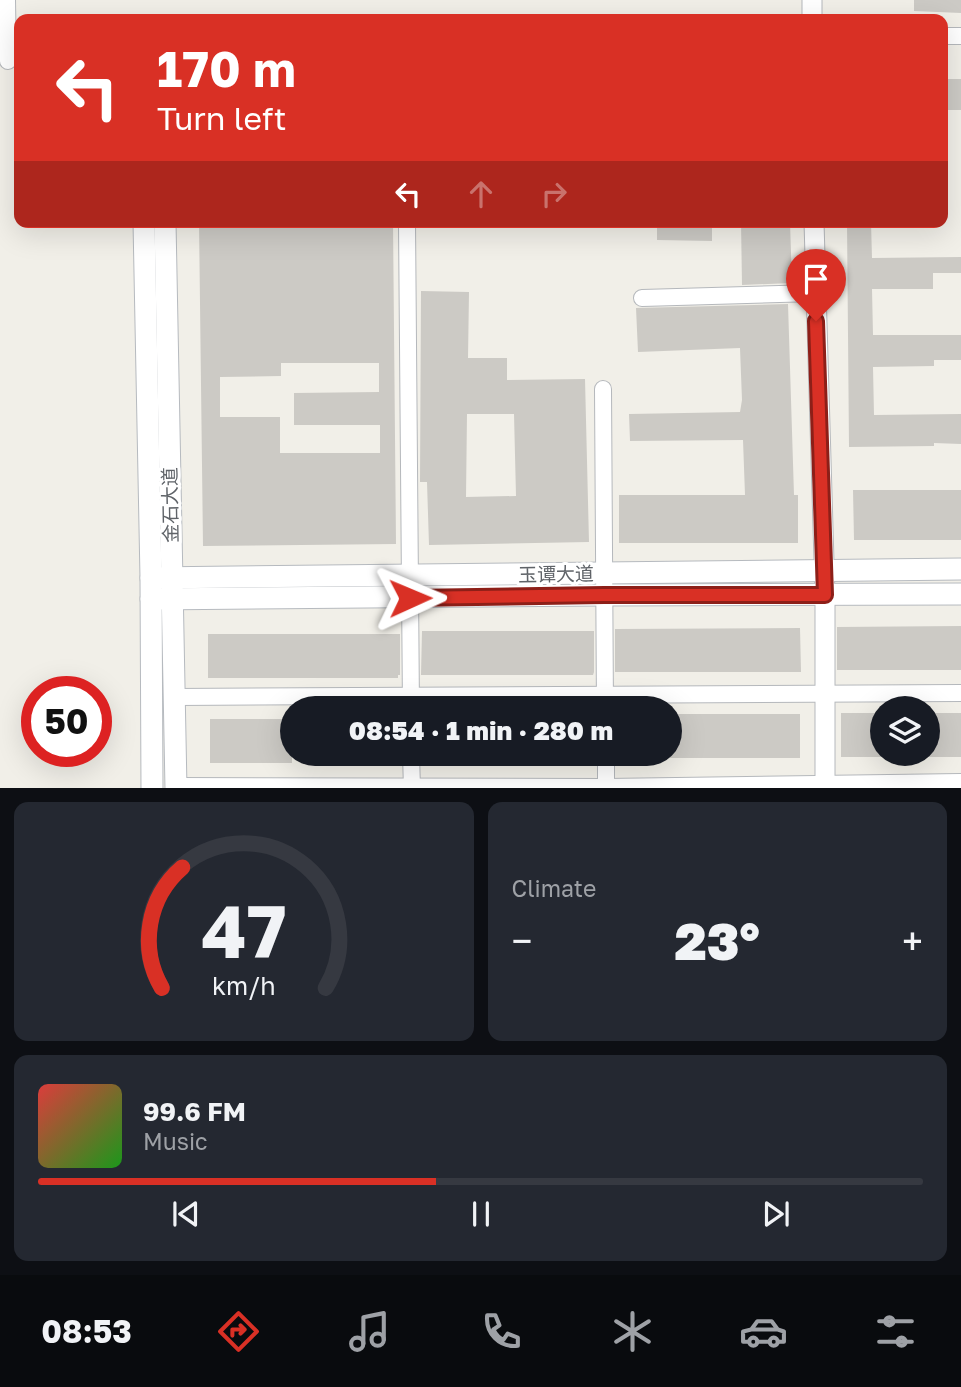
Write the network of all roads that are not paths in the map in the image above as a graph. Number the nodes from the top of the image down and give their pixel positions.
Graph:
1 (7, 0) edge
2 (9, 62) edge
3 (144, 228) edge
4 (165, 228) edge
5 (407, 228) edge
6 (814, 228) edge
7 (815, 293) junction
8 (642, 298) dead end
9 (603, 389) dead end
10 (961, 569) edge
11 (824, 572) junction
12 (410, 577) junction
13 (604, 584) junction
14 (162, 588) junction
15 (961, 594) edge
16 (825, 595) junction
17 (410, 598) junction
18 (961, 693) edge
19 (826, 694) junction
20 (411, 696) edge
21 (605, 696) edge
22 (175, 697) junction
23 (682, 699) edge
24 (280, 700) edge
25 (411, 766) edge
26 (606, 766) edge
27 (961, 782) edge
28 (825, 785) edge
29 (176, 787) edge
30 (152, 788) edge
31 (412, 788) edge
32 (606, 788) edge

1 - 2 street
3 - 14 main road, 金石大道
4 - 14 main road, 金石大道
5 - 12 street
6 - 7 street
7 - 8 street
7 - 11 street
9 - 13 street
10 - 11 main road, 玉谭大道
11 - 13 main road, 玉谭大道
11 - 16 street
12 - 13 main road, 玉谭大道
12 - 14 main road, 玉谭大道
12 - 17 street
13 - 16 main road, 玉谭大道
13 - 17 main road, 玉谭大道
13 - 21 street
14 - 17 main road, 玉谭大道
14 - 22 main road, 金石大道
14 - 30 main road, 金石大道
15 - 16 main road, 玉谭大道
16 - 19 street
17 - 20 street
18 - 19 street
19 - 23 street
19 - 28 street
22 - 24 street
22 - 29 main road, 金石大道
25 - 31 street
26 - 32 street
27 - 28 street
28 - 32 street
29 - 31 street
31 - 32 street

